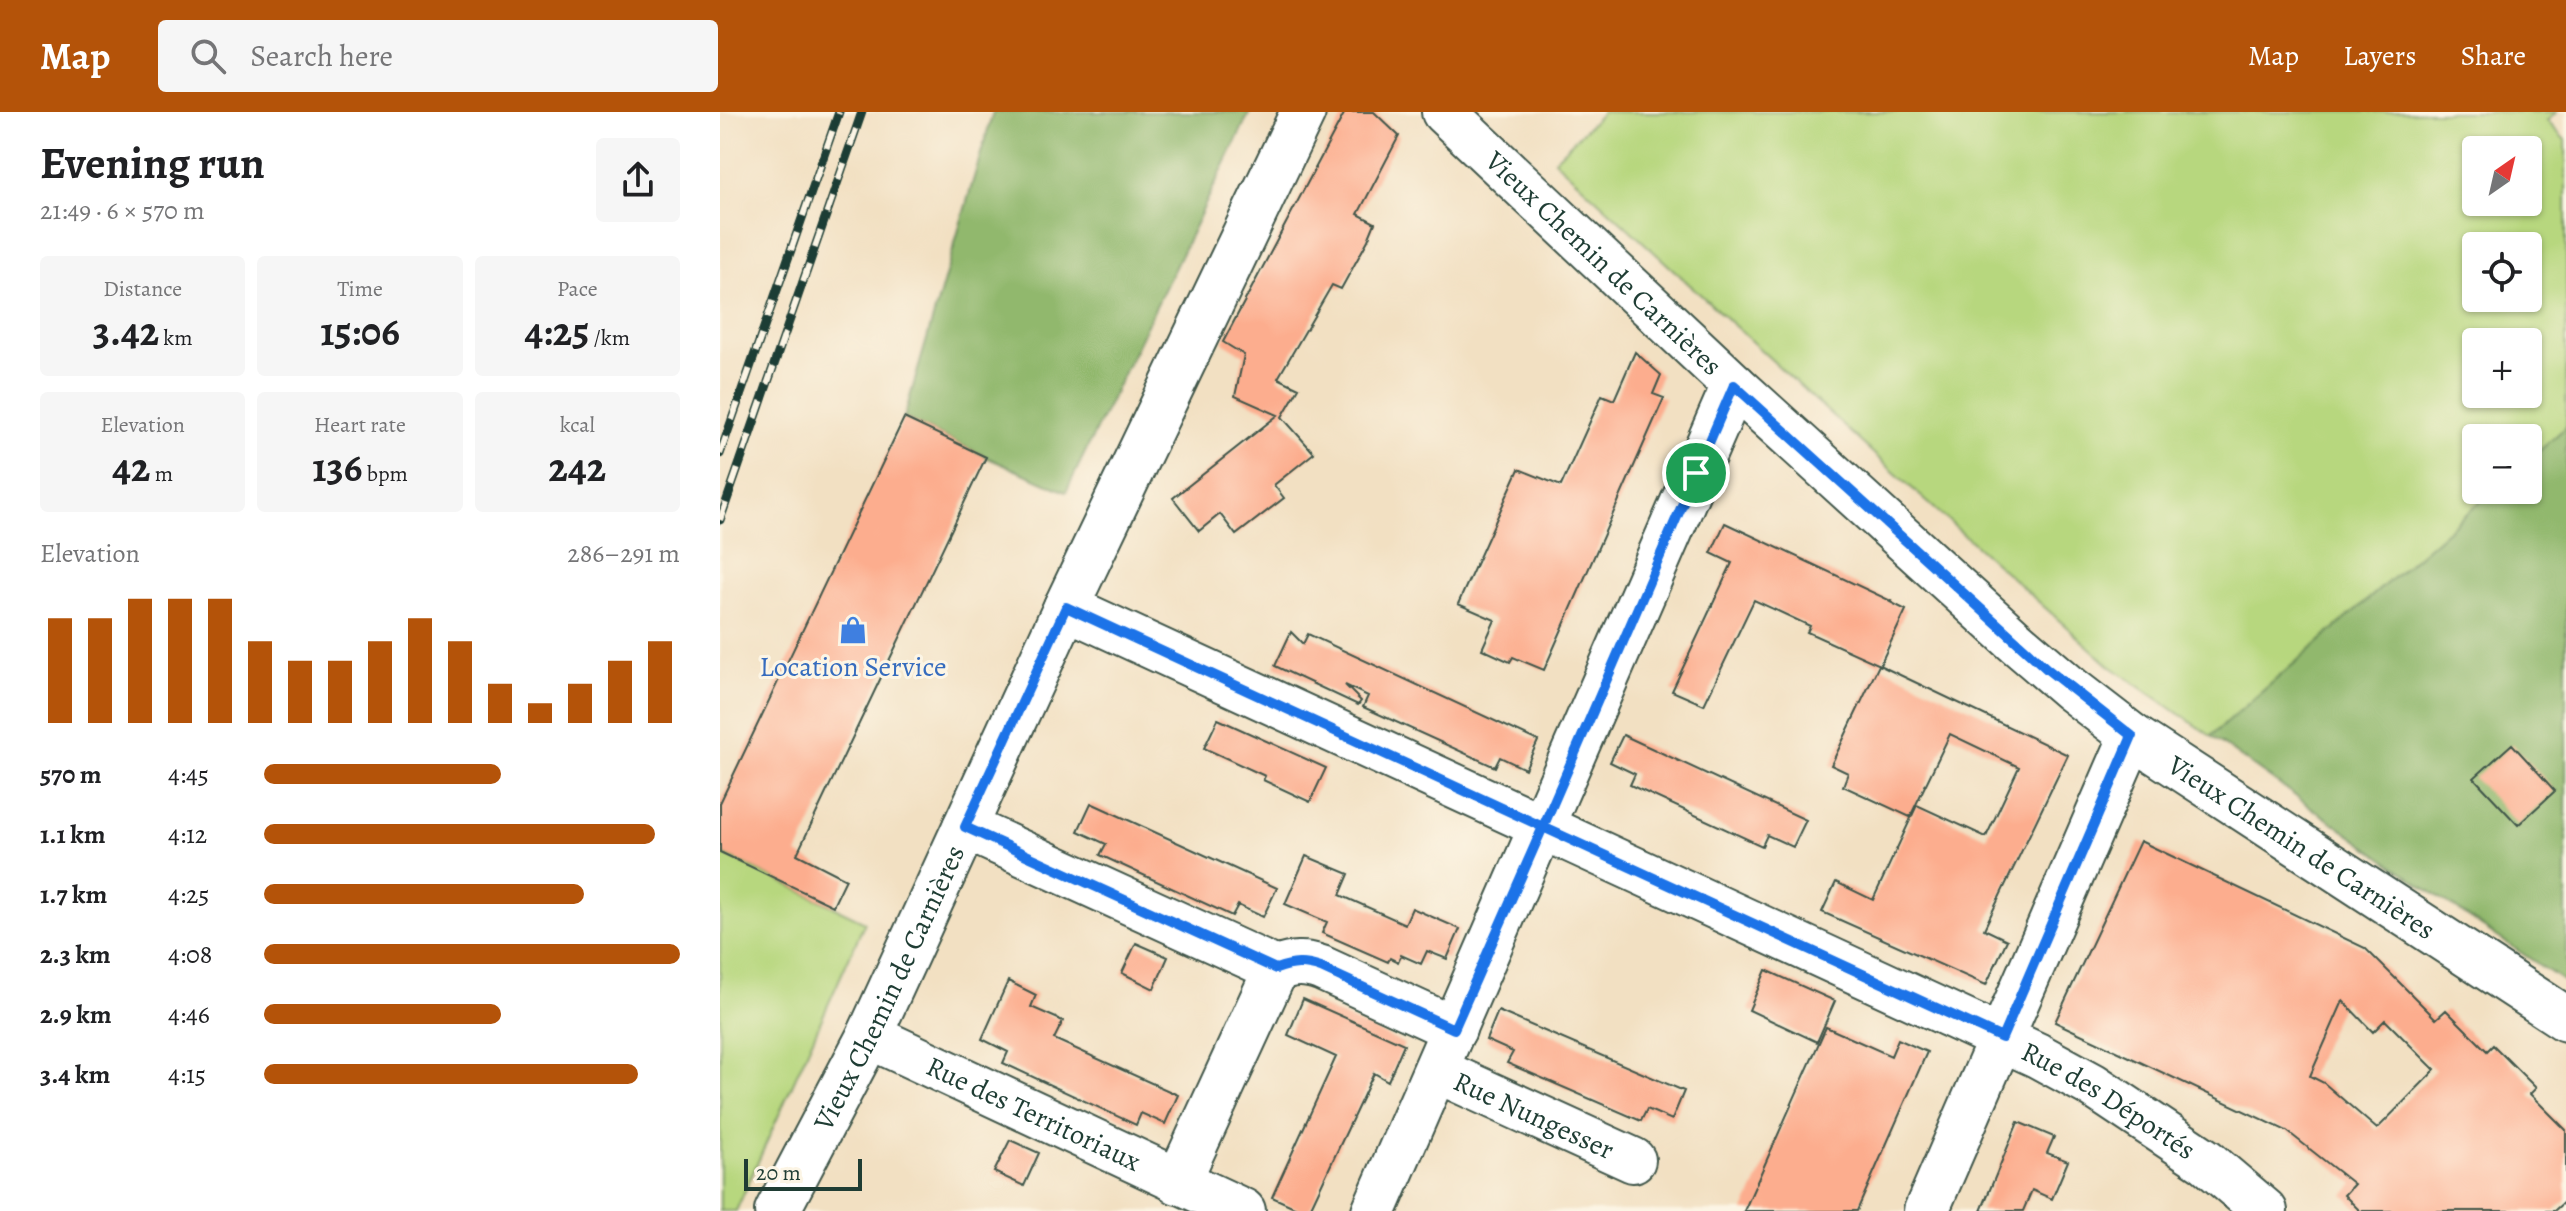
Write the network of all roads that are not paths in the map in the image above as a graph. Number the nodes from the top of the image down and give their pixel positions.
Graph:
1 (1303, 112) edge
2 (1444, 112) edge
3 (1734, 385) junction
4 (1066, 607) junction
5 (2132, 736) junction
6 (965, 827) junction
7 (1543, 827) junction
8 (1276, 969) junction
9 (2566, 1019) edge
10 (1454, 1029) junction
11 (869, 1036) junction
12 (2002, 1038) junction
13 (1436, 1070) junction
14 (1633, 1160) dead end
15 (1178, 1182) junction
16 (777, 1211) edge
17 (1243, 1211) edge
18 (1374, 1211) edge
19 (1926, 1211) edge
20 (2265, 1211) edge

1 - 4 street, Vieux Chemin de Carnières
2 - 3 street, Vieux Chemin de Carnières
3 - 5 street, Vieux Chemin de Carnières
3 - 7 street
4 - 6 street, Vieux Chemin de Carnières
4 - 7 street, Rue des Déportés
5 - 9 street, Vieux Chemin de Carnières
5 - 12 street
6 - 8 street, Rue Nungesser
6 - 11 street, Vieux Chemin de Carnières
7 - 10 street
7 - 12 street, Rue des Déportés
8 - 10 street, Rue Nungesser
8 - 15 street
10 - 13 street
11 - 15 street, Rue des Territoriaux
11 - 16 street, Vieux Chemin de Carnières
12 - 19 street
12 - 20 street, Rue des Déportés
13 - 14 street, Rue Nungesser
13 - 18 street
15 - 17 street, Rue des Territoriaux

